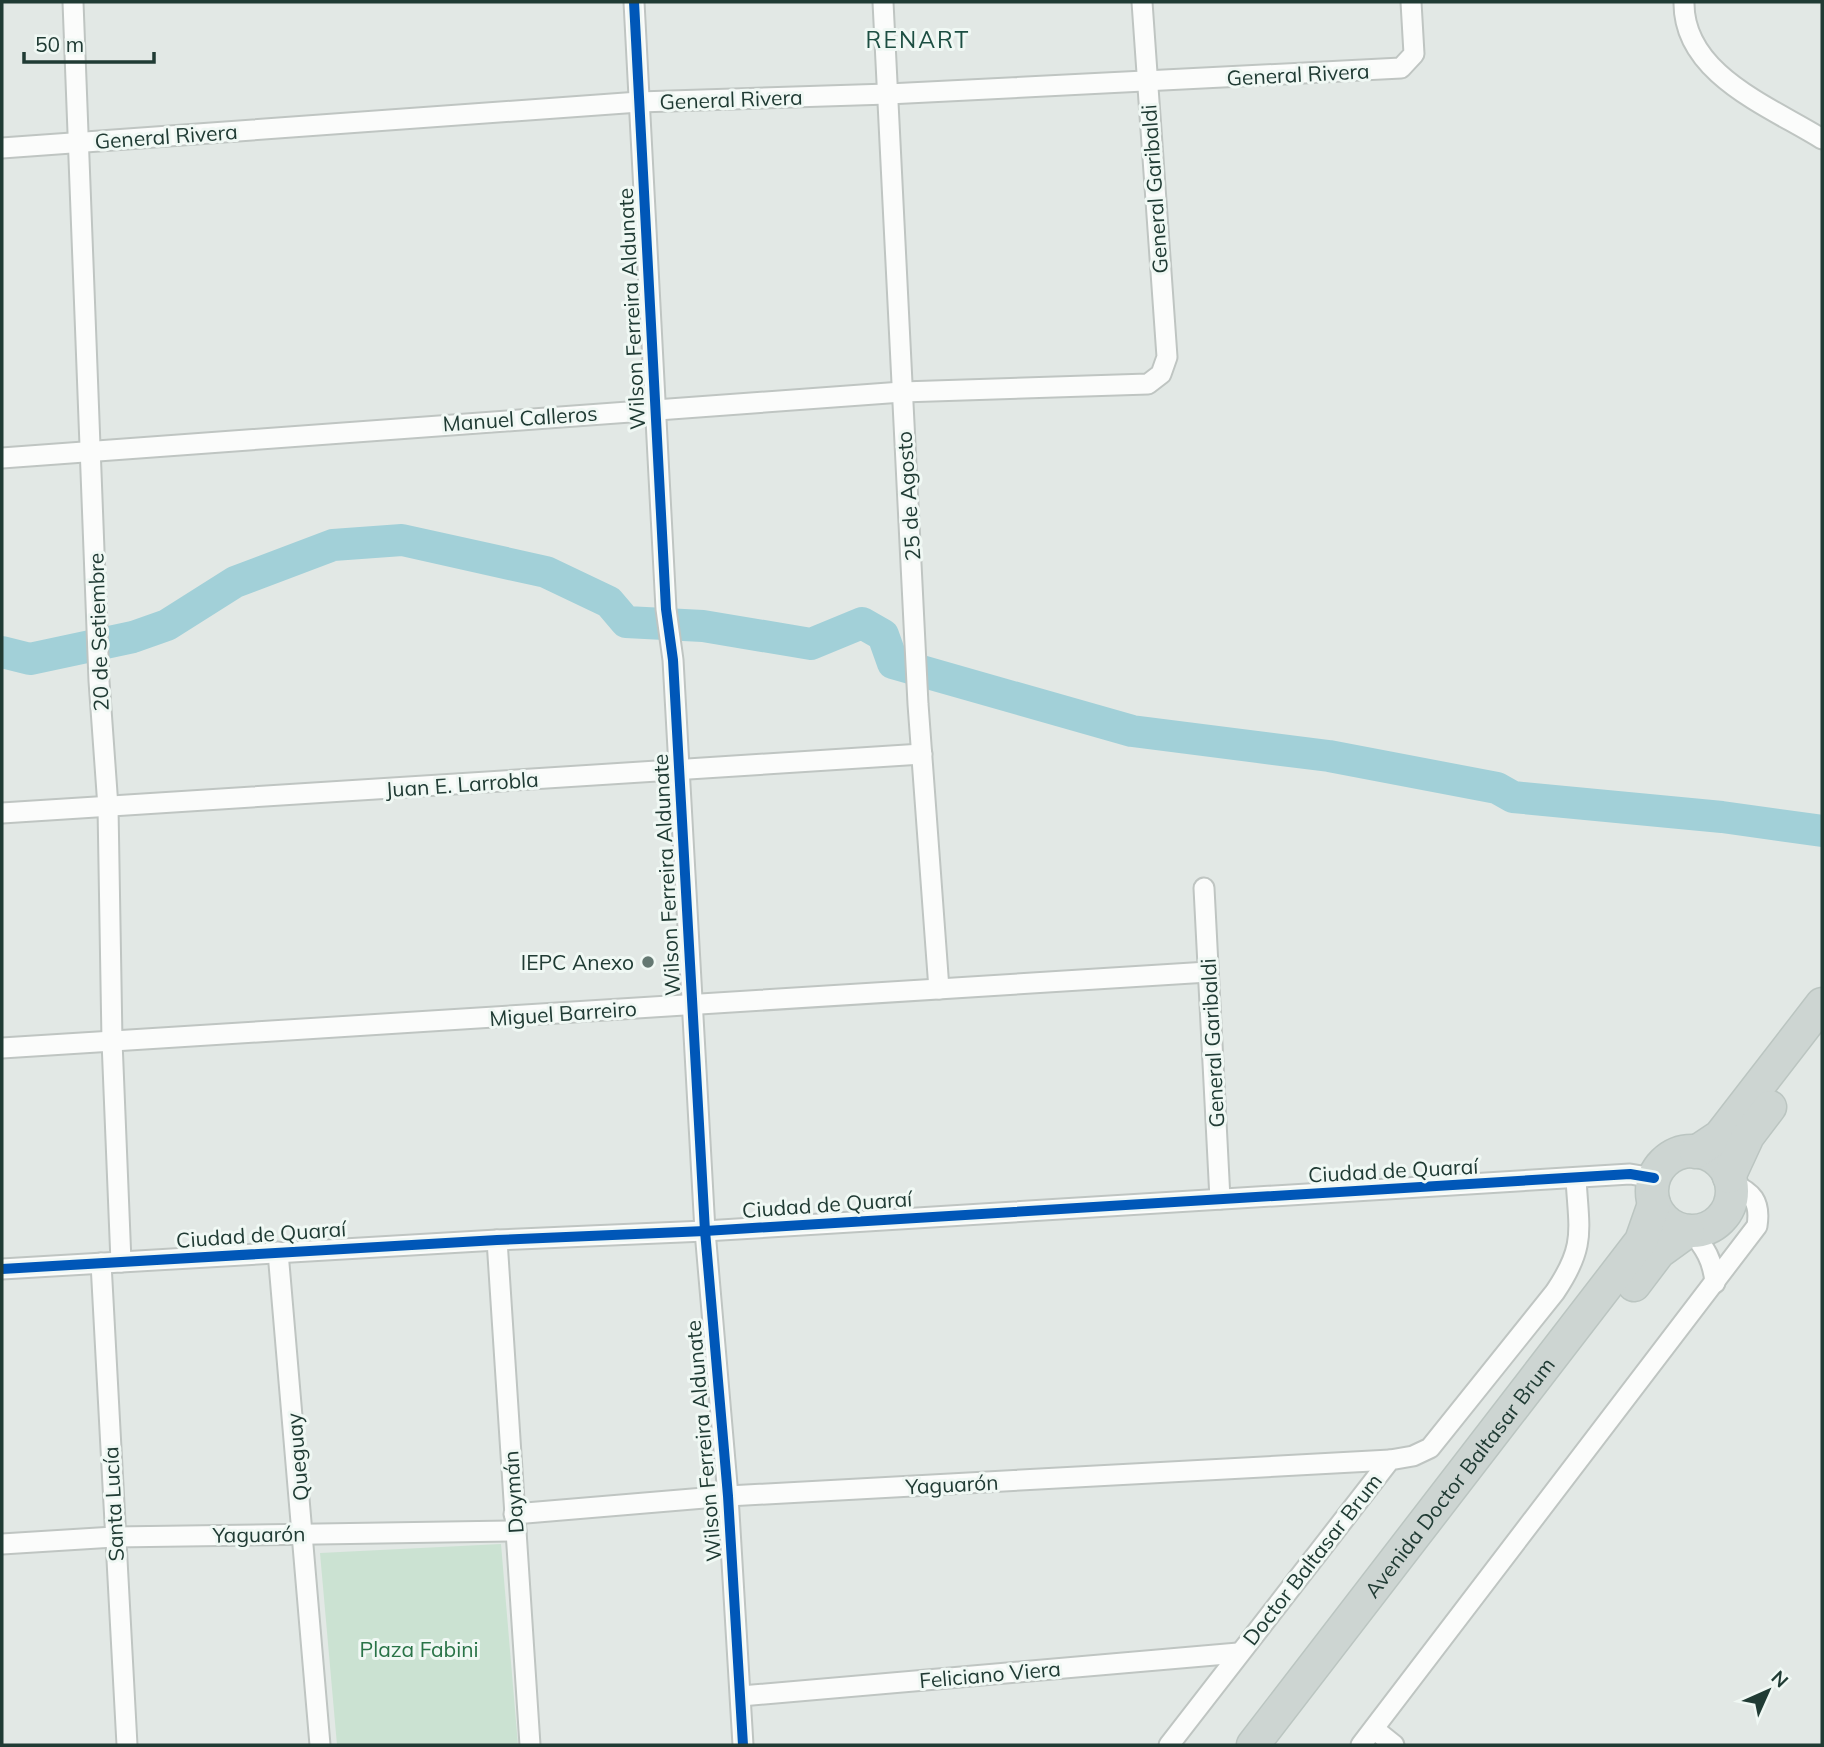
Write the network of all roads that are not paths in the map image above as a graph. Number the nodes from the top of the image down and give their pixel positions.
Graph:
1 (73, 2) edge
2 (634, 2) edge
3 (883, 2) edge
4 (1142, 2) edge
5 (1411, 2) edge
6 (1684, 2) edge
7 (1146, 82) junction
8 (888, 94) junction
9 (639, 102) junction
10 (1822, 139) edge
11 (79, 142) junction
12 (2, 148) edge
13 (1161, 374) joint
14 (902, 392) junction
15 (655, 408) junction
16 (92, 451) junction
17 (2, 458) edge
18 (922, 754) junction
19 (680, 769) junction
20 (108, 807) junction
21 (2, 813) edge
22 (1204, 888) dead end
23 (1209, 972) junction
24 (939, 989) junction
25 (1822, 1004) edge
26 (692, 1005) junction
27 (1822, 1040) edge
28 (112, 1041) junction
29 (2, 1048) edge
30 (1696, 1152) junction
31 (1576, 1179) junction
32 (1730, 1180) junction
33 (1654, 1191) junction
34 (1220, 1199) junction
35 (705, 1231) junction
36 (1689, 1231) junction
37 (497, 1240) junction
38 (278, 1252) junction
39 (111, 1263) junction
40 (2, 1269) edge
41 (1715, 1283) junction
42 (1390, 1460) junction
43 (729, 1496) junction
44 (515, 1522) junction
45 (303, 1532) junction
46 (114, 1537) junction
47 (2, 1544) edge
48 (1238, 1653) junction
49 (741, 1696) junction
50 (1368, 1737) edge
51 (127, 1745) edge
52 (320, 1745) edge
53 (530, 1745) edge
54 (743, 1745) edge
55 (1169, 1745) edge
56 (1253, 1745) edge
57 (1277, 1745) edge
58 (1394, 1745) edge

1 - 11 street, 20 de Setiembre
2 - 9 street, Wilson Ferreira Aldunate
3 - 8 street, 25 de Agosto
4 - 7 street, General Garibaldi
5 - 7 street, General Rivera
6 - 10 street
7 - 8 street, General Rivera
7 - 13 street, General Garibaldi
8 - 9 street, General Rivera
8 - 14 street, 25 de Agosto
9 - 11 street, General Rivera
9 - 15 street, Wilson Ferreira Aldunate
11 - 12 street, General Rivera
11 - 16 street, 20 de Setiembre
13 - 14 street, Manuel Calleros
14 - 15 street, Manuel Calleros
14 - 18 street, 25 de Agosto
15 - 16 street, Manuel Calleros
15 - 19 street, Wilson Ferreira Aldunate
16 - 17 street, Manuel Calleros
16 - 20 street, 20 de Setiembre
18 - 19 street, Juan E. Larrobla
18 - 24 street, 25 de Agosto
19 - 20 street, Juan E. Larrobla
19 - 26 street, Wilson Ferreira Aldunate
20 - 21 street, Juan E. Larrobla
20 - 28 street, 20 de Setiembre
22 - 23 street, General Garibaldi
23 - 24 street, Miguel Barreiro
23 - 34 street, General Garibaldi
24 - 26 street, Miguel Barreiro
25 - 30 main road
26 - 28 street, Miguel Barreiro
26 - 35 street, Wilson Ferreira Aldunate
27 - 32 main road
28 - 29 street, Miguel Barreiro
28 - 39 street, 20 de Setiembre
30 - 32 main road
30 - 33 main road
31 - 33 street, Ciudad de Quaraí
31 - 34 street, Ciudad de Quaraí
31 - 42 street, Doctor Baltasar Brum
32 - 36 main road
32 - 41 street
33 - 36 main road
33 - 56 main road, Avenida Doctor Baltasar Brum
34 - 35 street, Ciudad de Quaraí
35 - 37 street, Ciudad de Quaraí
35 - 43 street, Wilson Ferreira Aldunate
36 - 41 street
36 - 57 main road, Avenida Doctor Baltasar Brum
37 - 38 street, Ciudad de Quaraí
37 - 44 street, Daymán
38 - 39 street, Ciudad de Quaraí
38 - 45 street, Queguay
39 - 40 street, Ciudad de Quaraí
39 - 46 street, Santa Lucía
41 - 50 street
42 - 43 street, Yaguarón
42 - 48 street, Doctor Baltasar Brum
43 - 44 street, Yaguarón
43 - 49 street, Wilson Ferreira Aldunate
44 - 45 street, Yaguarón
44 - 53 street, Daymán
45 - 46 street, Yaguarón
45 - 52 street, Queguay
46 - 47 street, Yaguarón
46 - 51 street, Santa Lucía
48 - 49 street, Feliciano Viera
48 - 55 street, Doctor Baltasar Brum
49 - 54 street, Wilson Ferreira Aldunate
50 - 58 street

